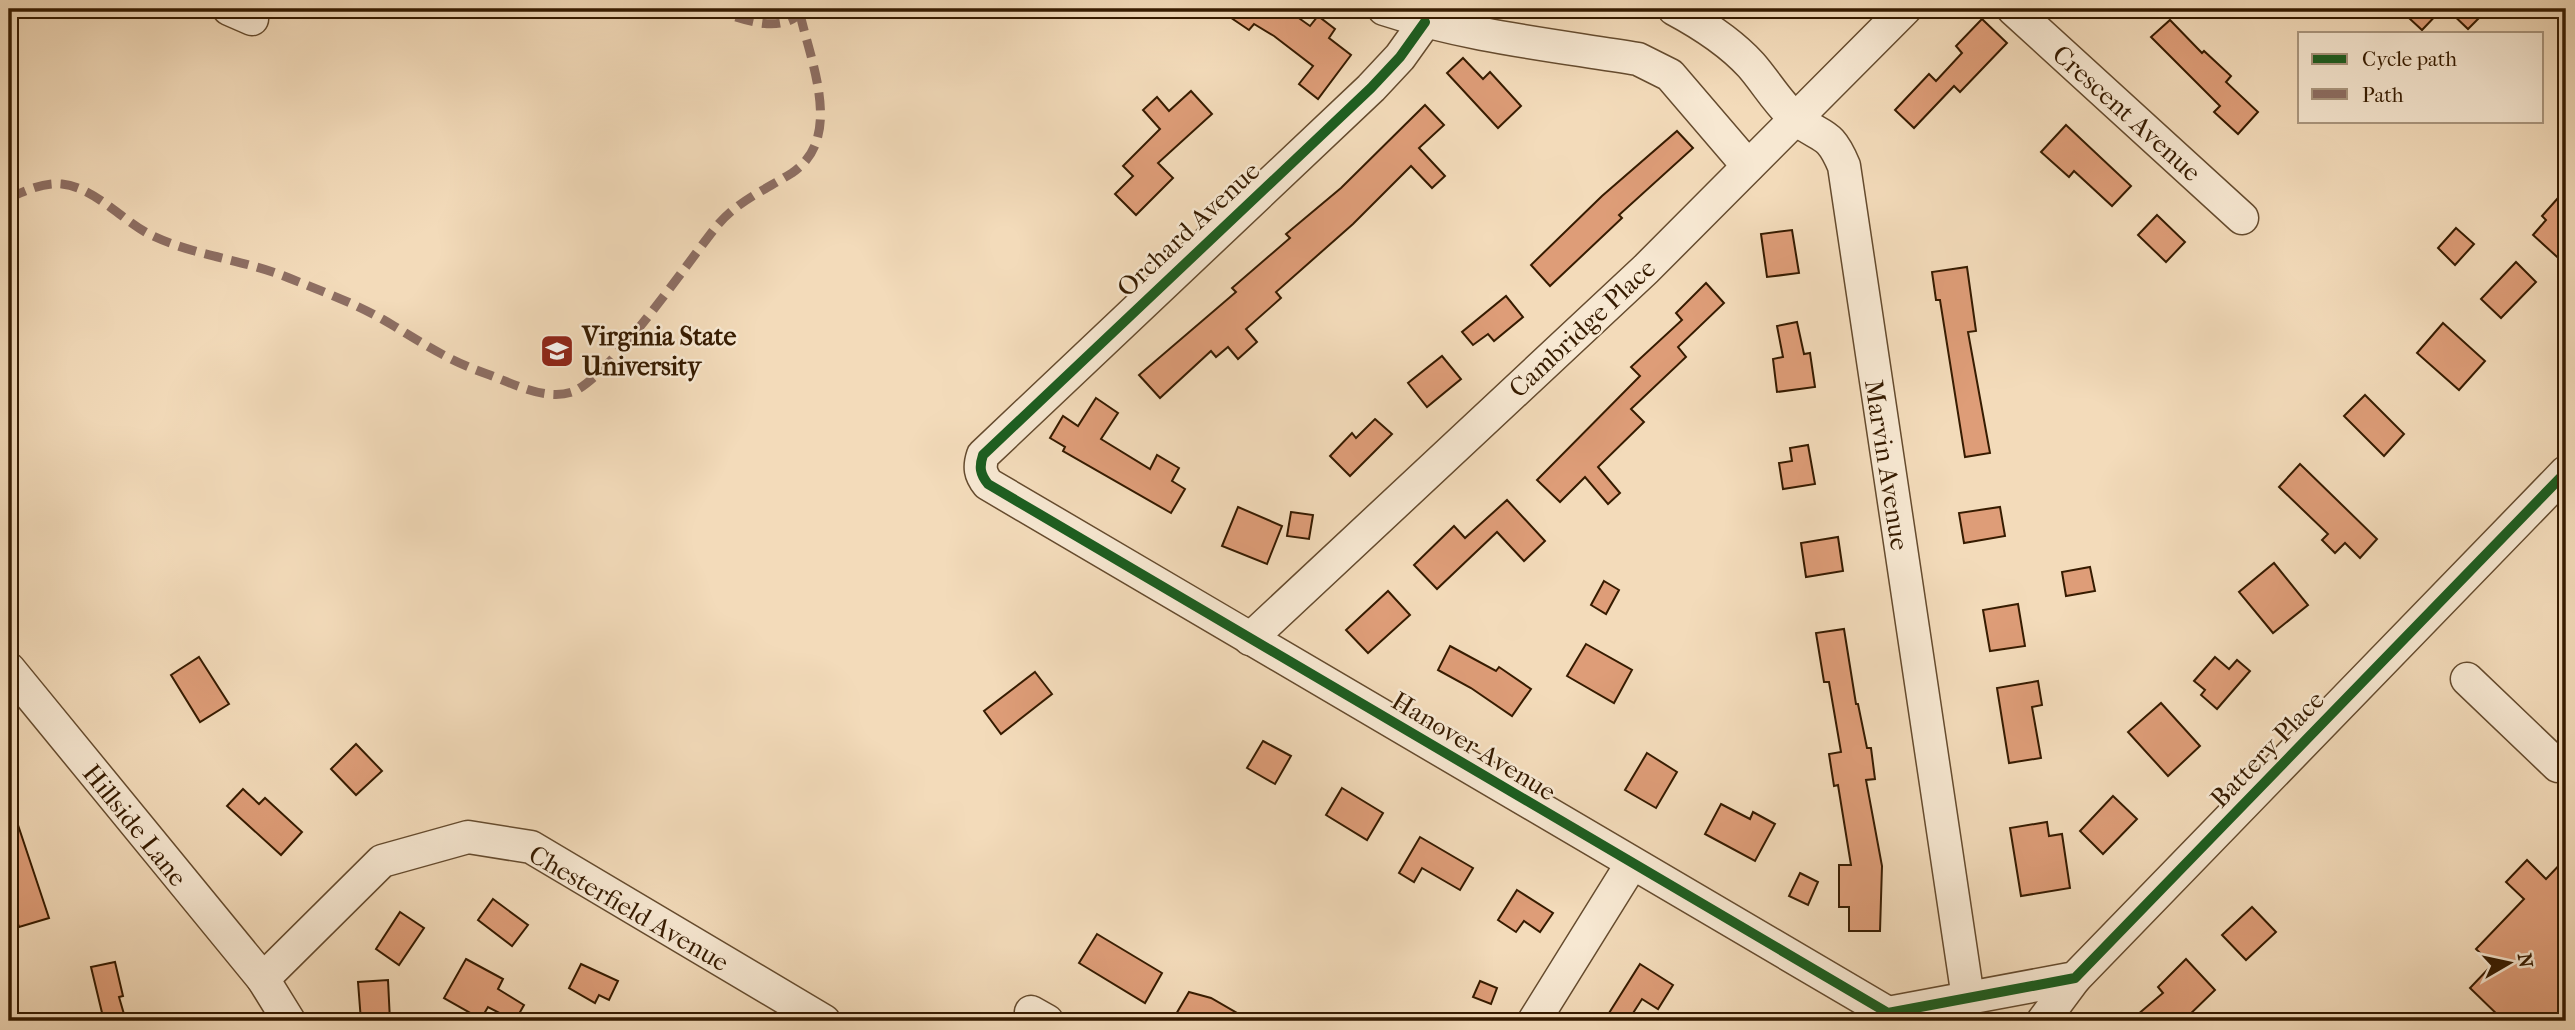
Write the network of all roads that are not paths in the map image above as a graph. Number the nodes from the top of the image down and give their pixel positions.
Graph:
1 (1384, 9) edge
2 (1674, 9) edge
3 (1905, 9) edge
4 (2013, 9) edge
5 (1425, 22) junction
6 (1796, 118) junction
7 (1748, 166) junction
8 (2242, 218) dead end
9 (979, 465) joint
10 (2566, 472) edge
11 (1250, 639) junction
12 (9, 669) edge
13 (2467, 679) dead end
14 (2557, 766) dead end
15 (1631, 864) junction
16 (2075, 978) junction
17 (263, 979) junction
18 (1968, 998) junction
19 (1893, 1017) edge
20 (289, 1021) edge
21 (824, 1021) edge
22 (1534, 1021) edge
23 (2043, 1021) edge

1 - 5 street
2 - 6 street, Marvin Avenue
3 - 6 street, Cambridge Place
4 - 8 street, Crescent Avenue
5 - 7 street
5 - 9 street, Orchard Avenue
6 - 7 street, Cambridge Place
6 - 18 street, Marvin Avenue
7 - 11 street, Cambridge Place
9 - 11 street, Hanover Avenue
10 - 16 street, Battery Place
11 - 15 street, Hanover Avenue
12 - 17 street, Hillside Lane
13 - 14 street
15 - 19 street, Hanover Avenue
15 - 22 street
16 - 18 street
16 - 23 street
17 - 20 street, Hillside Lane
17 - 21 street, Chesterfield Avenue
18 - 19 street, Hanover Avenue

